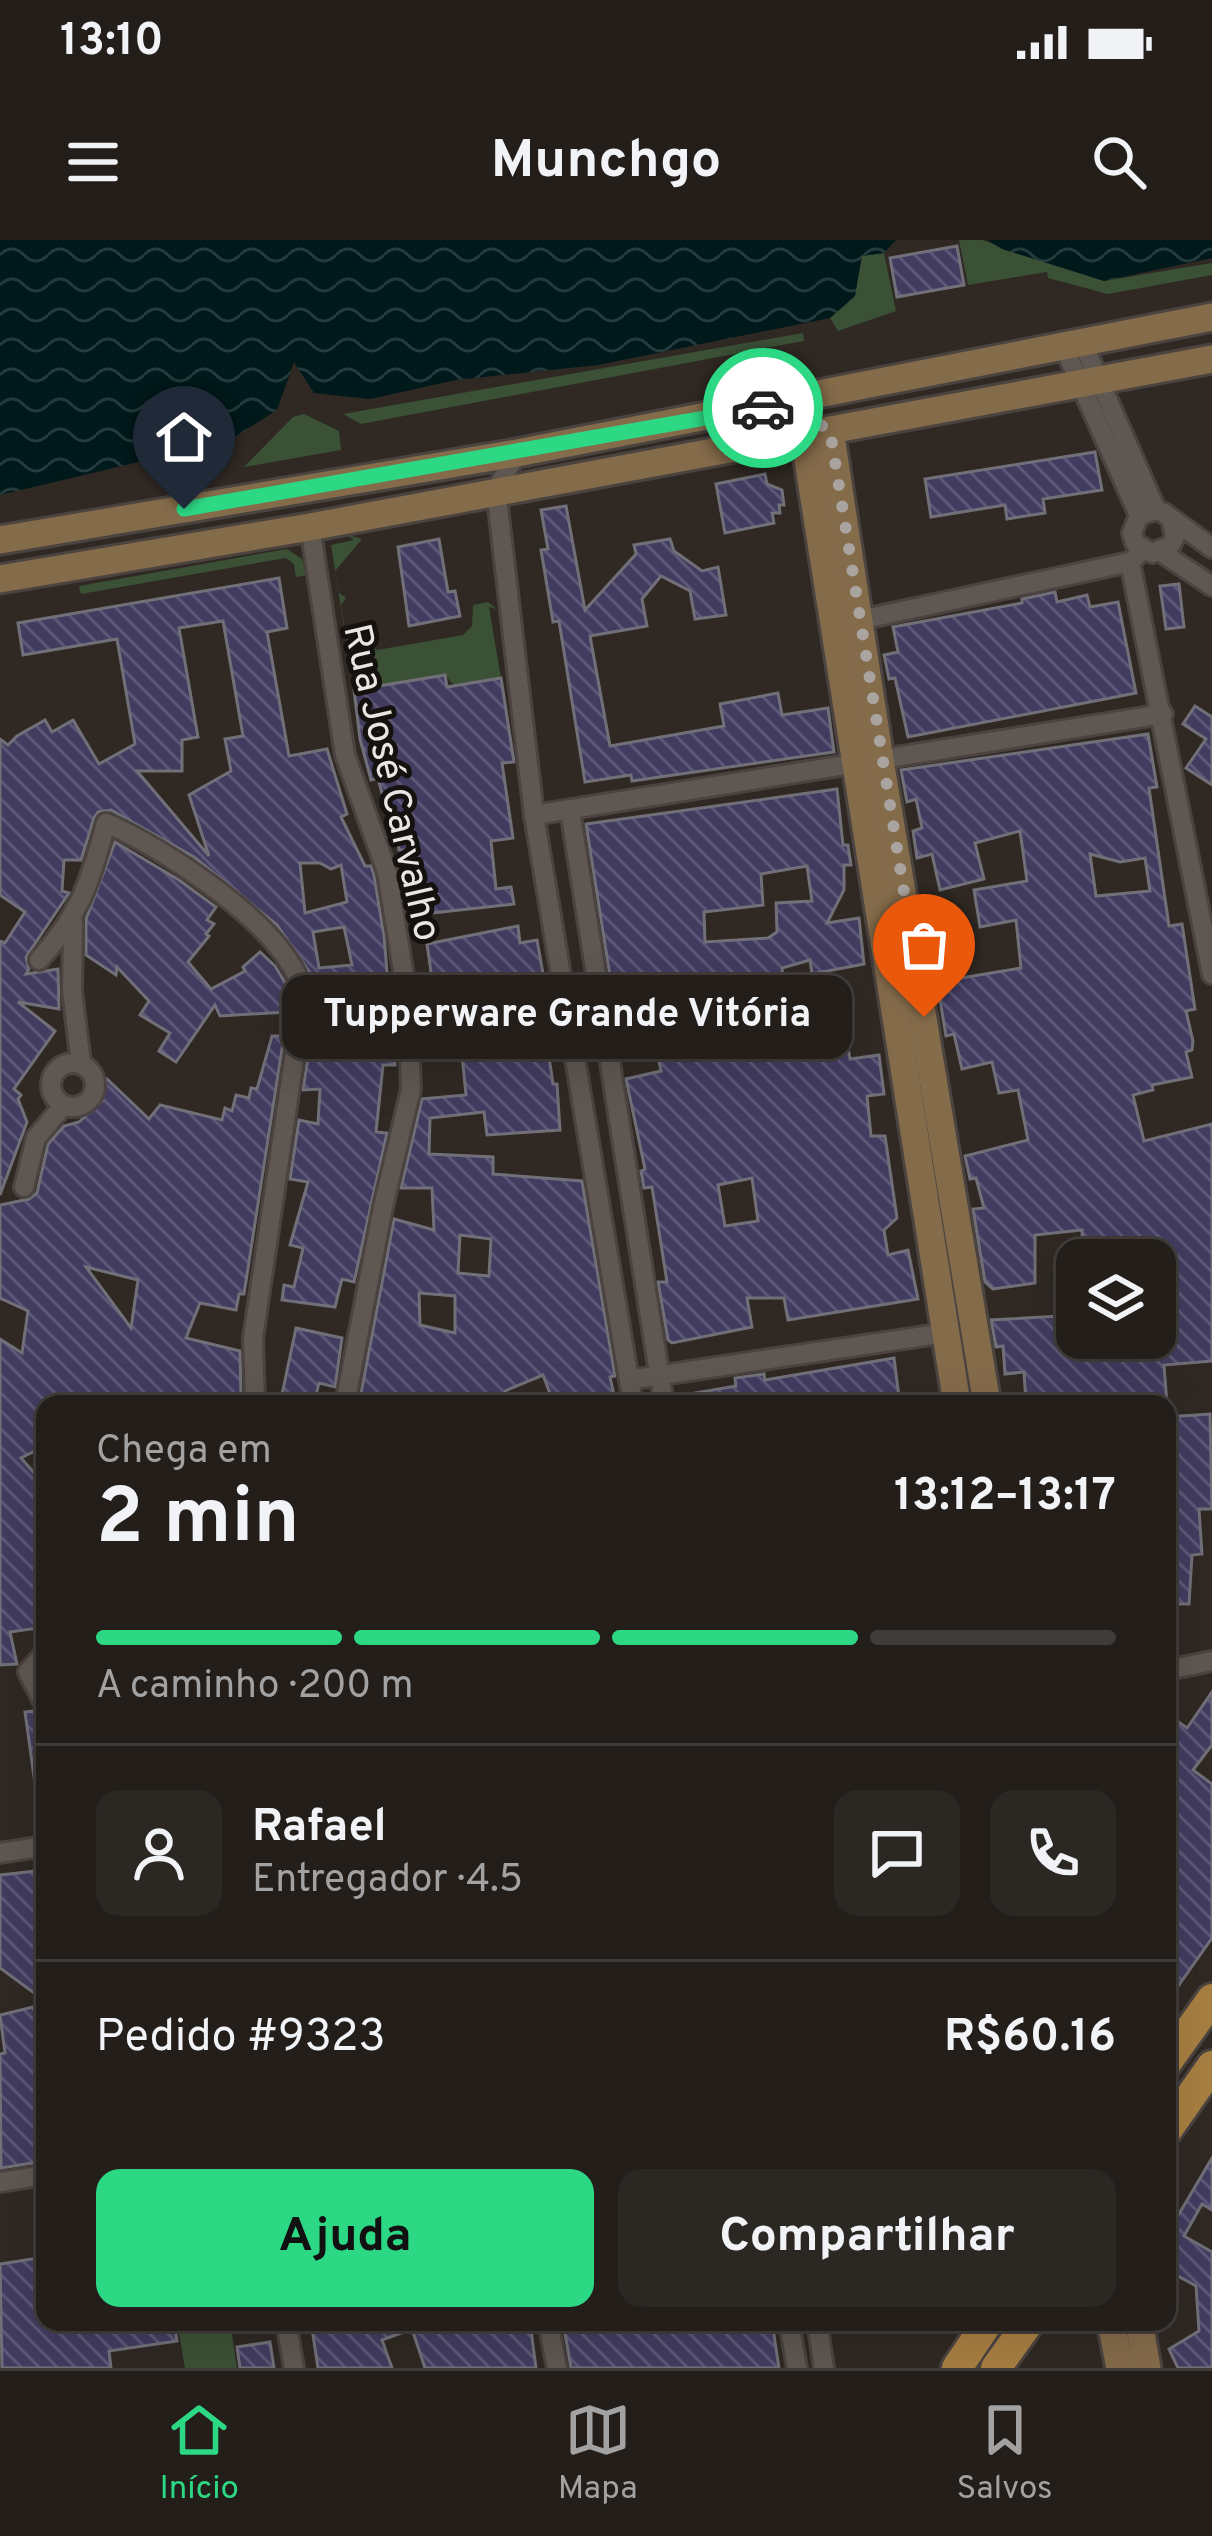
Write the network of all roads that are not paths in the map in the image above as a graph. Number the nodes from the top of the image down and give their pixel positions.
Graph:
1 (1212, 317) edge
2 (1073, 343) junction
3 (1212, 359) edge
4 (1089, 382) junction
5 (780, 404) junction
6 (817, 433) junction
7 (517, 453) junction
8 (496, 490) junction
9 (1155, 514) junction
10 (310, 527) junction
11 (0, 540) edge
12 (1212, 548) edge
13 (1145, 555) junction
14 (0, 579) edge
15 (1212, 586) edge
16 (860, 620) junction
17 (1163, 714) junction
18 (868, 762) junction
19 (570, 809) junction
20 (534, 815) junction
21 (73, 921) junction
22 (39, 960) dead end
23 (1212, 974) edge
24 (81, 1064) junction
25 (63, 1106) junction
26 (24, 1187) dead end
27 (945, 1334) junction
28 (659, 1374) junction
29 (629, 1380) junction
30 (255, 1395) edge
31 (347, 1395) edge
32 (632, 1395) edge
33 (662, 1395) edge
34 (955, 1395) edge
35 (985, 1395) edge
36 (1212, 1660) edge
37 (1176, 1668) edge
38 (36, 1847) edge
39 (0, 1853) edge
40 (1212, 1999) edge
41 (1176, 2049) edge
42 (1212, 2066) edge
43 (1176, 2117) edge
44 (36, 2176) edge
45 (0, 2182) edge
46 (288, 2331) edge
47 (550, 2331) edge
48 (791, 2331) edge
49 (818, 2331) edge
50 (982, 2331) edge
51 (1023, 2331) edge
52 (1113, 2331) edge
53 (1141, 2331) edge
54 (295, 2368) edge
55 (556, 2368) edge
56 (797, 2368) edge
57 (824, 2368) edge
58 (957, 2368) edge
59 (996, 2368) edge
60 (1120, 2368) edge
61 (1147, 2368) edge

1 - 2 main road
2 - 4 street
2 - 5 main road
3 - 4 main road
4 - 6 main road
4 - 9 street
5 - 6 main road
5 - 7 main road
6 - 8 main road
6 - 16 main road
6 - 18 main road
7 - 8 street
7 - 11 main road
8 - 10 main road
8 - 20 street
9 - 12 street
9 - 13 street
9 - 13 street
10 - 14 main road
10 - 31 street, Rua José Carvalho
13 - 15 street
13 - 16 street
13 - 17 street
16 - 18 main road
17 - 18 street
17 - 23 street
18 - 19 street
18 - 27 main road
18 - 35 main road
19 - 20 street
19 - 28 street
20 - 29 street
21 - 22 street
21 - 24 street
21 - 30 street
24 - 25 street
24 - 25 street
25 - 26 street
27 - 28 street
27 - 34 main road
28 - 29 street
28 - 33 street
29 - 32 street
36 - 37 street
38 - 39 street
40 - 41 main road
42 - 43 main road
44 - 45 street
46 - 54 street
47 - 55 street
48 - 56 street
49 - 57 street
50 - 58 main road
51 - 59 main road
52 - 60 main road
53 - 61 main road

